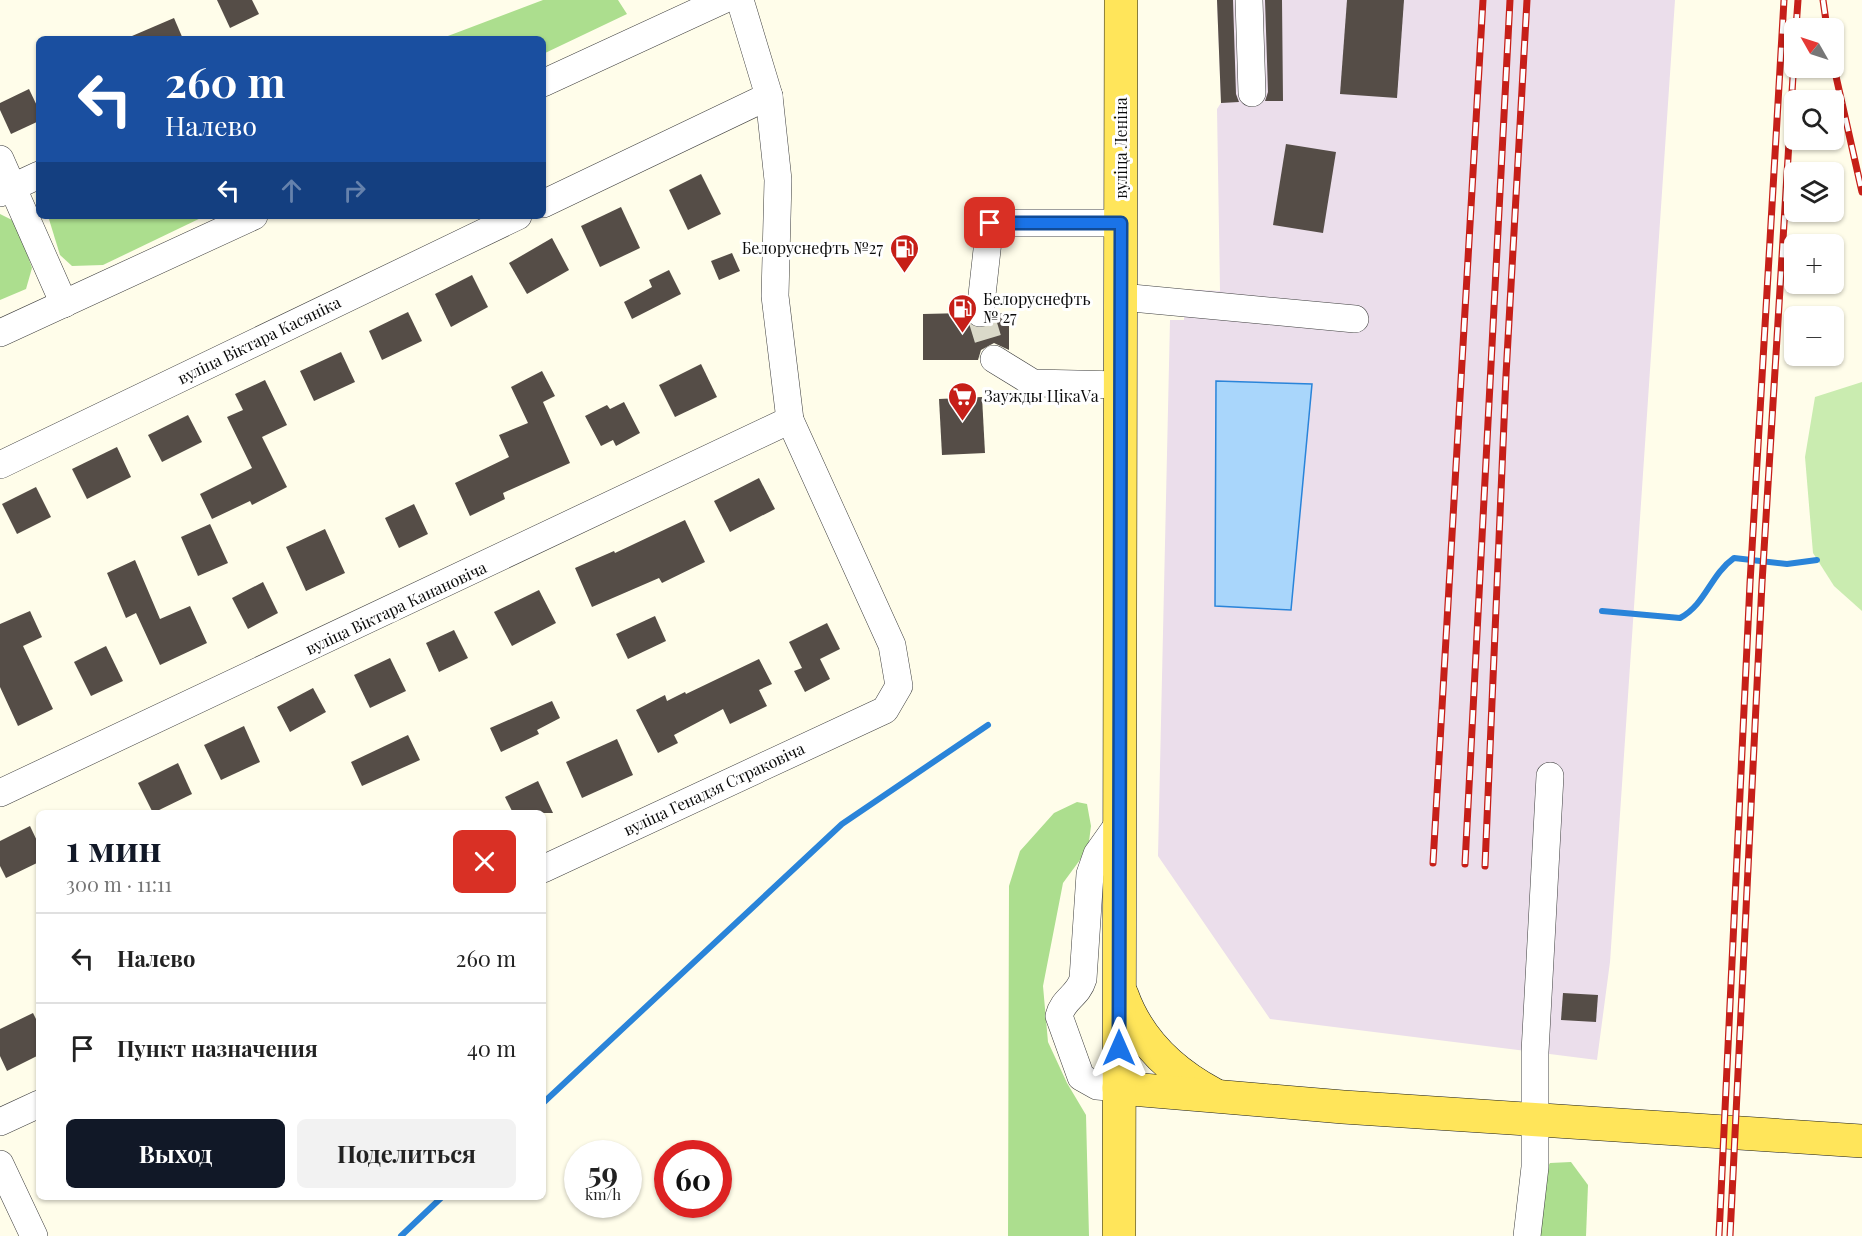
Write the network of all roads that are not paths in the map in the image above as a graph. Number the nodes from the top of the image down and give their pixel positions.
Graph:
1 (723, 0) edge
2 (740, 0) edge
3 (1121, 0) edge
4 (1249, 0) edge
5 (546, 82) edge
6 (1252, 93) dead end
7 (769, 96) junction
8 (0, 159) edge
9 (36, 176) edge
10 (7, 190) edge
11 (546, 203) edge
12 (248, 219) edge
13 (512, 219) edge
14 (1121, 223) junction
15 (1121, 297) junction
16 (64, 304) junction
17 (980, 313) tunnel mouth
18 (1354, 319) dead end
19 (0, 333) edge
20 (994, 359) tunnel mouth
21 (1122, 385) junction
22 (790, 420) junction
23 (0, 465) edge
24 (1550, 776) dead end
25 (0, 793) edge
26 (1119, 823) junction
27 (546, 868) edge
28 (1119, 988) junction
29 (1119, 1088) junction
30 (1217, 1096) junction
31 (36, 1105) edge
32 (1534, 1120) junction
33 (0, 1122) edge
34 (1862, 1142) edge
35 (0, 1164) edge
36 (34, 1236) edge
37 (1119, 1236) edge
38 (1527, 1236) edge

1 - 5 street
2 - 7 street
3 - 14 main road, вуліца Леніна
4 - 6 street
7 - 11 street
7 - 22 street
8 - 10 street
9 - 10 street
10 - 16 street
12 - 16 street
13 - 23 street, вуліца Віктара Касяніка
14 - 15 main road, вуліца Леніна
14 - 17 street
15 - 18 street
15 - 21 main road, вуліца Леніна
16 - 19 street
20 - 21 street
21 - 26 main road, вуліца Леніна
22 - 25 street, вуліца Віктара Канановіча
22 - 27 street, вуліца Генадзя Страковіча
24 - 32 street
26 - 28 main road, вуліца Леніна
26 - 29 street
28 - 29 main road, вуліца Леніна
28 - 30 main road
29 - 30 main road
29 - 37 main road, вуліца Леніна
30 - 32 main road
31 - 33 street
32 - 34 main road
32 - 38 street
35 - 36 street

